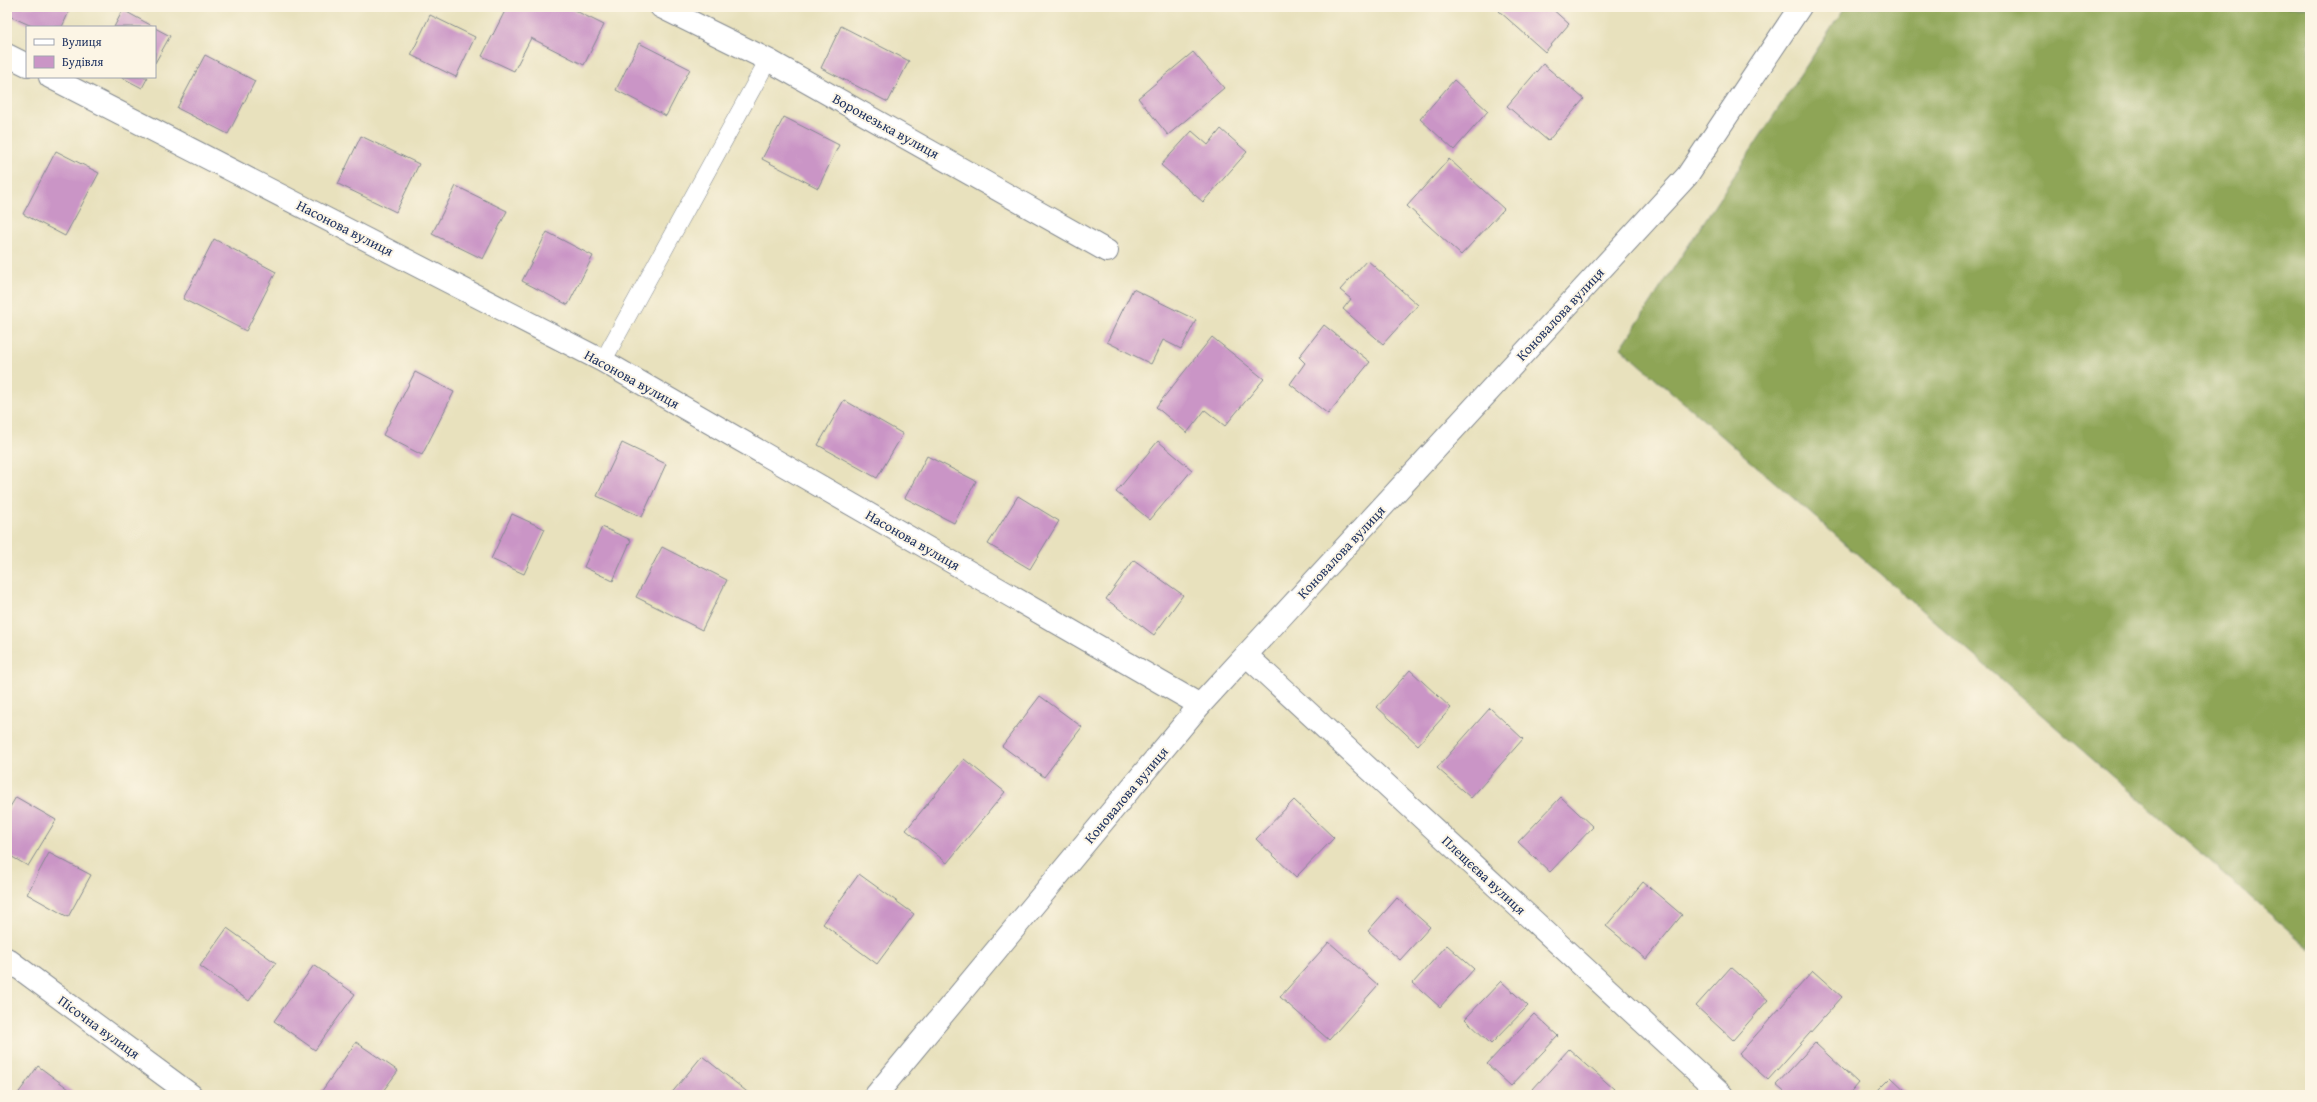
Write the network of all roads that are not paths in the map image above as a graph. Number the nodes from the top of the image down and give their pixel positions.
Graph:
1 (661, 7) edge
2 (1800, 7) edge
3 (7, 55) edge
4 (768, 60) junction
5 (26, 64) edge
6 (52, 78) edge
7 (1108, 251) dead end
8 (603, 361) junction
9 (1246, 655) junction
10 (1200, 705) junction
11 (7, 959) edge
12 (191, 1095) edge
13 (876, 1095) edge
14 (1722, 1095) edge

1 - 4 street, Воронезька вулиця
2 - 9 street, Коновалова вулиця
3 - 5 street
4 - 7 street, Воронезька вулиця
4 - 8 lane
6 - 8 street, Насонова вулиця
8 - 10 street, Насонова вулиця
9 - 10 street, Коновалова вулиця
9 - 14 street, Плещєєва вулиця
10 - 13 street, Коновалова вулиця
11 - 12 street, Пісочна вулиця

